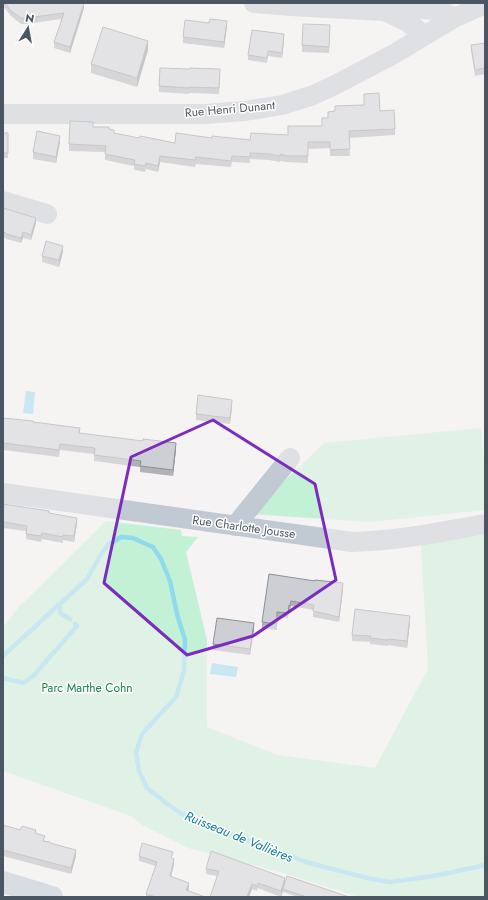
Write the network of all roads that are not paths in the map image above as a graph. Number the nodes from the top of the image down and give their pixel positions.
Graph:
1 (254, 3) edge
2 (483, 4) edge
3 (384, 11) junction
4 (454, 18) junction
5 (423, 36) junction
6 (394, 54) junction
7 (3, 114) edge
8 (3, 201) edge
9 (47, 214) dead end
10 (290, 458) dead end
11 (3, 493) edge
12 (485, 524) edge
13 (235, 526) junction
14 (3, 882) edge
15 (52, 897) edge

1 - 3 street
2 - 4 street, Rue Henri Dunant
3 - 4 street
3 - 5 street
3 - 6 street
4 - 5 street, Rue Henri Dunant
5 - 6 street, Rue Henri Dunant
6 - 7 street, Rue Henri Dunant
8 - 9 street
10 - 13 street
11 - 13 street, Rue Charlotte Jousse
12 - 13 street, Rue Charlotte Jousse
14 - 15 main road

